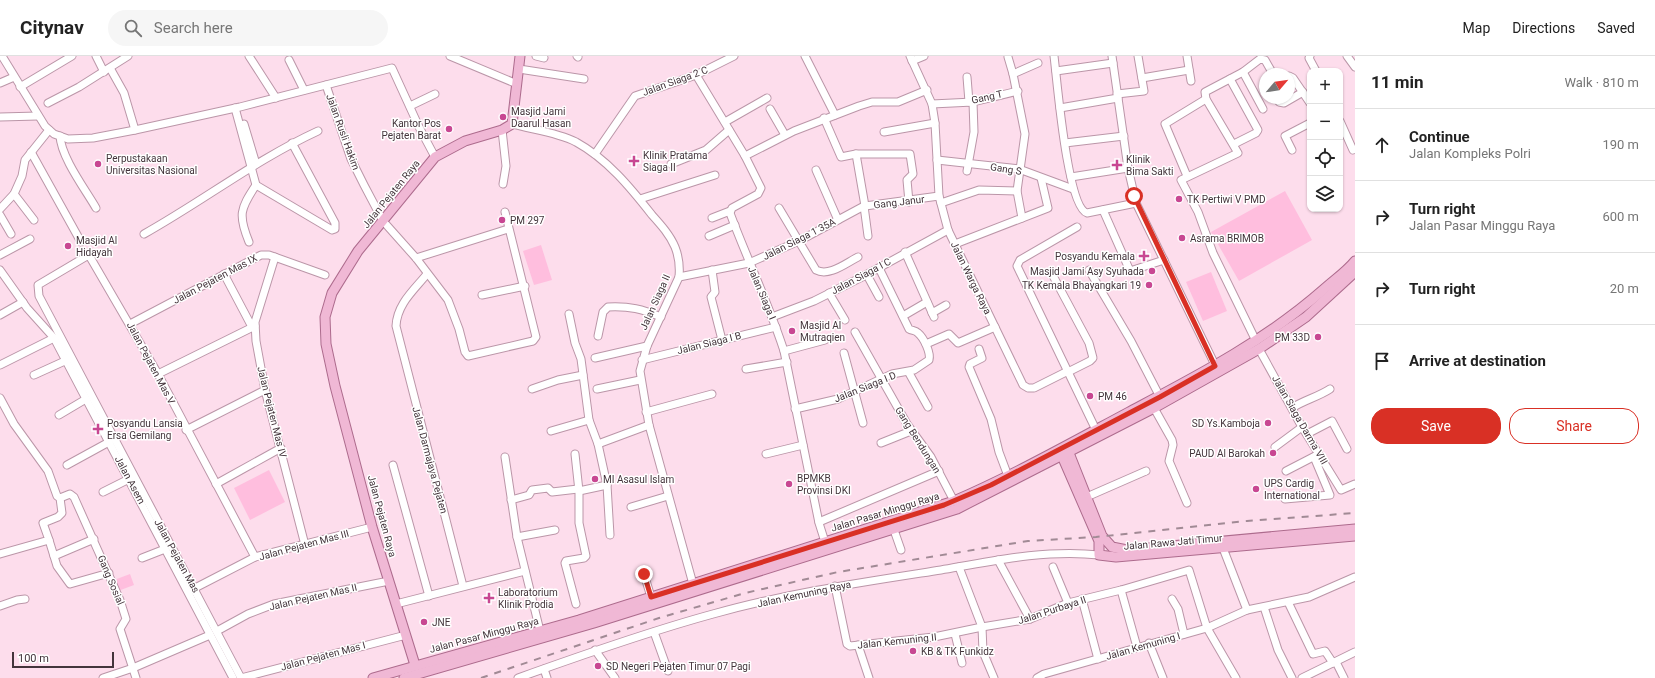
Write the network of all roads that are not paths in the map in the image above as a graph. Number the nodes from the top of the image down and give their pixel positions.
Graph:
1 (2, 56) edge
2 (72, 56) edge
3 (96, 56) edge
4 (128, 56) edge
5 (249, 56) edge
6 (450, 56) edge
7 (520, 56) edge
8 (536, 56) edge
9 (734, 56) edge
10 (805, 56) edge
11 (924, 56) edge
12 (1008, 56) edge
13 (1054, 56) edge
14 (1138, 56) edge
15 (1187, 56) edge
16 (1310, 56) edge
17 (1347, 56) edge
18 (544, 58) dead end
19 (724, 58) edge
20 (911, 58) edge
21 (289, 60) dead end
22 (1113, 60) edge
23 (1038, 63) dead end
24 (1355, 67) edge
25 (1270, 68) edge
26 (1314, 68) edge
27 (519, 69) junction
28 (107, 70) junction
29 (1189, 70) junction
30 (1056, 71) junction
31 (1243, 72) junction
32 (1013, 74) junction
33 (696, 75) junction
34 (14, 77) junction
35 (967, 77) dead end
36 (1142, 78) junction
37 (584, 79) dead end
38 (1230, 79) junction
39 (1190, 81) dead end
40 (1295, 81) edge
41 (0, 83) edge
42 (517, 84) junction
43 (326, 85) junction
44 (20, 87) junction
45 (304, 90) junction
46 (927, 90) junction
47 (1018, 91) junction
48 (1303, 92) junction
49 (435, 94) dead end
50 (1118, 96) junction
51 (1295, 97) edge
52 (276, 98) junction
53 (767, 98) dead end
54 (1307, 98) edge
55 (1206, 99) junction
56 (971, 102) junction
57 (48, 104) dead end
58 (932, 104) junction
59 (410, 106) junction
60 (237, 107) junction
61 (1060, 108) junction
62 (770, 109) dead end
63 (1263, 109) dead end
64 (835, 115) junction
65 (38, 116) junction
66 (0, 117) edge
67 (824, 118) junction
68 (725, 122) junction
69 (935, 123) junction
70 (512, 124) junction
71 (1307, 124) edge
72 (1343, 128) edge
73 (49, 130) junction
74 (135, 130) junction
75 (502, 130) junction
76 (729, 130) junction
77 (318, 131) dead end
78 (884, 132) dead end
79 (785, 135) junction
80 (60, 136) junction
81 (1124, 136) junction
82 (292, 143) junction
83 (1065, 143) junction
84 (1234, 144) junction
85 (1292, 150) dead end
86 (1353, 150) dead end
87 (31, 152) junction
88 (595, 154) junction
89 (856, 154) junction
90 (745, 156) junction
91 (435, 157) junction
92 (937, 160) junction
93 (671, 164) dead end
94 (254, 166) junction
95 (968, 167) junction
96 (1128, 168) junction
97 (1019, 169) junction
98 (816, 170) dead end
99 (715, 175) dead end
100 (1187, 176) junction
101 (1071, 177) junction
102 (1041, 178) junction
103 (504, 184) dead end
104 (256, 185) junction
105 (1073, 188) junction
106 (1017, 191) junction
107 (14, 194) junction
108 (640, 199) junction
109 (940, 200) junction
110 (909, 202) junction
111 (1136, 203) junction
112 (96, 208) dead end
113 (779, 208) dead end
114 (0, 209) edge
115 (1103, 210) junction
116 (730, 211) junction
117 (505, 212) dead end
118 (0, 215) edge
119 (712, 218) dead end
120 (1022, 218) junction
121 (34, 220) dead end
122 (838, 220) junction
123 (383, 221) junction
124 (736, 226) junction
125 (1077, 227) dead end
126 (508, 230) junction
127 (948, 230) junction
128 (11, 234) dead end
129 (144, 234) dead end
130 (709, 236) dead end
131 (868, 236) dead end
132 (30, 239) dead end
133 (799, 241) junction
134 (82, 242) dead end
135 (249, 242) dead end
136 (955, 244) junction
137 (905, 252) junction
138 (0, 255) edge
139 (275, 257) junction
140 (858, 257) dead end
141 (416, 258) junction
142 (1164, 260) junction
143 (1355, 261) edge
144 (749, 263) junction
145 (879, 268) junction
146 (0, 270) edge
147 (712, 270) junction
148 (1089, 270) dead end
149 (1051, 272) dead end
150 (1355, 272) edge
151 (224, 274) junction
152 (427, 274) junction
153 (867, 274) junction
154 (325, 275) dead end
155 (679, 277) junction
156 (38, 285) joint
157 (524, 286) junction
158 (829, 293) junction
159 (482, 296) dead end
160 (879, 298) dead end
161 (23, 302) junction
162 (926, 302) junction
163 (946, 305) dead end
164 (569, 314) dead end
165 (0, 315) edge
166 (903, 316) junction
167 (661, 317) junction
168 (772, 318) junction
169 (845, 320) dead end
170 (130, 324) junction
171 (254, 326) junction
172 (776, 327) junction
173 (994, 327) junction
174 (855, 332) dead end
175 (598, 336) dead end
176 (54, 338) junction
177 (722, 340) junction
178 (824, 340) dead end
179 (1255, 341) junction
180 (926, 344) junction
181 (647, 346) junction
182 (979, 349) dead end
183 (784, 351) junction
184 (844, 353) dead end
185 (595, 358) dead end
186 (66, 360) junction
187 (642, 360) junction
188 (787, 362) junction
189 (0, 365) edge
190 (1216, 368) junction
191 (746, 369) dead end
192 (1068, 372) junction
193 (908, 373) junction
194 (158, 374) junction
195 (34, 375) dead end
196 (584, 375) junction
197 (881, 379) junction
198 (640, 380) junction
199 (532, 389) dead end
200 (597, 389) dead end
201 (1330, 389) dead end
202 (265, 390) junction
203 (854, 392) junction
204 (712, 394) dead end
205 (1160, 397) junction
206 (0, 398) edge
207 (86, 399) junction
208 (928, 407) dead end
209 (2, 408) edge
210 (1154, 408) junction
211 (1292, 408) junction
212 (795, 409) junction
213 (646, 412) junction
214 (59, 414) dead end
215 (589, 420) junction
216 (863, 423) dead end
217 (649, 425) junction
218 (1302, 427) junction
219 (186, 430) junction
220 (1096, 430) junction
221 (551, 431) dead end
222 (911, 431) junction
223 (1307, 434) junction
224 (109, 442) junction
225 (598, 444) junction
226 (881, 444) dead end
227 (803, 445) junction
228 (1275, 447) dead end
229 (281, 448) junction
230 (1347, 449) dead end
231 (575, 454) dead end
232 (766, 454) dead end
233 (1065, 454) junction
234 (1317, 455) junction
235 (506, 457) dead end
236 (67, 465) dead end
237 (393, 465) dead end
238 (1286, 470) dead end
239 (1146, 471) dead end
240 (940, 474) junction
241 (1008, 476) junction
242 (129, 479) junction
243 (216, 484) junction
244 (1355, 484) edge
245 (607, 485) junction
246 (578, 490) junction
247 (102, 492) dead end
248 (668, 496) junction
249 (60, 498) junction
250 (1083, 499) junction
251 (1285, 499) dead end
252 (511, 500) junction
253 (954, 501) junction
254 (1187, 503) dead end
255 (631, 507) dead end
256 (819, 522) junction
257 (372, 527) junction
258 (1355, 529) edge
259 (555, 530) dead end
260 (894, 530) junction
261 (610, 535) dead end
262 (1330, 535) junction
263 (517, 536) junction
264 (1355, 536) edge
265 (824, 538) junction
266 (94, 539) junction
267 (48, 540) junction
268 (305, 545) junction
269 (1222, 545) junction
270 (165, 549) junction
271 (901, 550) dead end
272 (1127, 550) junction
273 (0, 554) edge
274 (1099, 555) junction
275 (54, 556) junction
276 (1116, 557) junction
277 (142, 558) dead end
278 (255, 558) junction
279 (998, 560) junction
280 (959, 567) junction
281 (1052, 567) dead end
282 (525, 571) junction
283 (109, 574) junction
284 (644, 574) dead end
285 (1355, 577) edge
286 (389, 581) junction
287 (692, 582) junction
288 (464, 586) junction
289 (835, 586) junction
290 (194, 588) junction
291 (1121, 590) junction
292 (649, 593) junction
293 (429, 596) junction
294 (25, 599) dead end
295 (1082, 599) junction
296 (1172, 599) dead end
297 (1288, 602) junction
298 (1068, 603) junction
299 (396, 604) junction
300 (576, 604) dead end
301 (0, 606) edge
302 (1264, 607) junction
303 (1247, 610) junction
304 (1030, 619) junction
305 (982, 627) junction
306 (1207, 628) junction
307 (540, 629) junction
308 (217, 631) junction
309 (654, 632) junction
310 (955, 634) junction
311 (1184, 634) junction
312 (210, 635) junction
313 (406, 636) junction
314 (1149, 643) junction
315 (858, 645) junction
316 (1137, 647) junction
317 (595, 650) junction
318 (1355, 652) edge
319 (1098, 659) junction
320 (962, 663) dead end
321 (1334, 663) junction
322 (415, 664) junction
323 (133, 668) junction
324 (544, 669) junction
325 (668, 671) dead end
326 (1055, 671) junction
327 (1314, 676) edge
328 (103, 678) edge
329 (136, 678) edge
330 (233, 678) edge
331 (241, 678) edge
332 (372, 678) edge
333 (404, 678) edge
334 (518, 678) edge
335 (547, 678) edge
336 (615, 678) edge
337 (869, 678) edge
338 (994, 678) edge
339 (1037, 678) edge
340 (1059, 678) edge
341 (1162, 678) edge
342 (1236, 678) edge
343 (1292, 678) edge
344 (1302, 678) edge
345 (1344, 678) edge

1 - 34 street, Jalan Pejaten Raya
2 - 44 street
3 - 28 street
4 - 28 street
5 - 52 street
6 - 42 street
7 - 27 main road
8 - 18 street
9 - 19 street, Jalan Siaga 2 C
10 - 64 street
11 - 20 street
12 - 32 street
13 - 30 street
14 - 36 street
15 - 29 street
16 - 26 street
17 - 24 street
19 - 33 street, Jalan Siaga 2 C
20 - 46 street, Jalan Warga Raya
21 - 45 street
22 - 30 street
22 - 50 street
23 - 32 street
25 - 31 street
27 - 37 street
27 - 42 main road
28 - 57 street
28 - 74 street
29 - 36 street
29 - 39 street
30 - 61 street
31 - 38 street
31 - 63 street
32 - 47 street
33 - 68 street
33 - 88 street, Jalan Siaga 2 C
34 - 41 street
34 - 44 street, Jalan Pejaten Raya
35 - 56 street
36 - 50 street
38 - 55 street
38 - 84 street
40 - 48 street
42 - 70 main road
43 - 45 street, Jalan Pejaten Raya
43 - 59 street, Jalan Pejaten Raya
43 - 123 street, Jalan Rusli Hakim
44 - 65 street, Jalan Pejaten Raya
45 - 52 street, Jalan Pejaten Raya
46 - 58 street, Jalan Warga Raya
46 - 64 street
47 - 56 street, Gang T
47 - 97 street
48 - 51 street
48 - 54 street
49 - 59 street
50 - 61 street
50 - 81 street
52 - 60 street, Jalan Pejaten Raya
53 - 68 street
55 - 84 street
55 - 100 street
56 - 58 street, Gang T
56 - 95 street
58 - 69 street, Jalan Warga Raya
59 - 91 street, Jalan Pejaten Raya
60 - 74 street, Jalan Pejaten Raya
60 - 94 street
61 - 83 street
62 - 79 street
64 - 67 street
65 - 66 street
65 - 73 street, Jalan Pejaten Raya
67 - 79 street
67 - 89 street
68 - 76 street
69 - 78 street
69 - 92 street, Jalan Warga Raya
70 - 75 main road
70 - 88 street, Jalan Siaga II
71 - 85 street
72 - 86 street
73 - 80 street, Jalan Pejaten Raya
73 - 87 street
74 - 80 street, Jalan Pejaten Raya
75 - 91 main road
75 - 103 street
76 - 90 street
76 - 93 street
77 - 82 street
79 - 90 street
80 - 112 street
81 - 83 street
81 - 96 street
82 - 94 street
82 - 104 street
83 - 101 street
84 - 100 street
87 - 107 street
87 - 134 street
88 - 108 street, Jalan Siaga II
89 - 110 street, Gang Janur
89 - 110 street
90 - 116 street
91 - 123 main road, Jalan Pejaten Raya
92 - 95 street, Gang S
92 - 109 street, Jalan Warga Raya
94 - 104 street
94 - 129 street
95 - 97 street, Gang S
96 - 101 street
96 - 111 street
97 - 102 street, Gang S
97 - 106 street
98 - 122 street
99 - 108 street
100 - 179 street, Jalan Siaga Darma VIII
101 - 105 street
102 - 105 street, Gang S
102 - 120 street
104 - 135 street
105 - 115 street
106 - 109 street, Gang Janur
106 - 120 street
107 - 114 street
107 - 121 street
108 - 155 street, Jalan Siaga II
109 - 110 street, Gang Janur
109 - 127 street, Jalan Warga Raya
111 - 115 street
111 - 142 street
113 - 133 street
115 - 142 street
116 - 119 street
116 - 124 street, Jalan Siaga I
117 - 126 street
118 - 128 street
120 - 136 street
122 - 131 street, Jalan Siaga 1 35A
122 - 133 street, Jalan Siaga 1 35A
123 - 141 street
123 - 257 main road, Jalan Pejaten Raya
124 - 130 street
124 - 144 street, Jalan Siaga I
125 - 192 street
126 - 141 street
126 - 157 street
127 - 136 street, Jalan Warga Raya
127 - 137 street, Jalan Siaga I C
132 - 138 street
133 - 140 street
133 - 144 street, Jalan Siaga 1 35A
136 - 173 street, Jalan Warga Raya
137 - 145 street, Jalan Siaga I C
137 - 162 street
139 - 151 street, Jalan Pejaten Mas IX
139 - 154 street, Jalan Pejaten Mas IX
139 - 171 street, Jalan Pejaten Mas IV
141 - 152 street
142 - 190 street
143 - 179 main road, Jalan Pasar Minggu Raya
144 - 147 street, Jalan Siaga 1 35A
144 - 168 street, Jalan Siaga I
145 - 153 street, Jalan Siaga I C
145 - 166 street
146 - 161 street, Jalan Asem
147 - 155 street, Jalan Siaga 1 35A
147 - 177 street
148 - 205 street
149 - 192 street
150 - 179 main road, Jalan Pasar Minggu Raya
151 - 170 street, Jalan Pejaten Mas IX
151 - 171 street, Jalan Pejaten Mas IV
152 - 157 street
152 - 288 street, Jalan Darmajaya Pejaten
153 - 158 street, Jalan Siaga I C
153 - 160 street
155 - 167 street, Jalan Siaga II
156 - 170 street, Jalan Pejaten Mas V
156 - 290 street, Jalan Pejaten Mas
157 - 159 street
158 - 168 street, Jalan Siaga I C
158 - 169 street
161 - 165 street
161 - 176 street, Jalan Asem
162 - 163 street
162 - 166 street
164 - 196 street
166 - 180 street
167 - 175 street
167 - 181 street, Jalan Siaga II
168 - 172 street, Jalan Siaga I
170 - 194 street, Jalan Pejaten Mas V
171 - 194 street
171 - 202 street, Jalan Pejaten Mas IV
172 - 177 street, Jalan Siaga I B
172 - 183 street, Jalan Siaga I
173 - 180 street
173 - 192 street, Jalan Warga Raya
174 - 197 street, Gang Bendungan
176 - 186 street, Jalan Asem
176 - 189 street
177 - 187 street, Jalan Siaga I B
178 - 183 street
179 - 190 main road, Jalan Pasar Minggu Raya
179 - 211 street, Jalan Siaga Darma VIII
180 - 193 street, Jalan Siaga I D
181 - 185 street
181 - 187 street, Jalan Siaga II
182 - 241 street
183 - 188 street, Jalan Siaga I
184 - 203 street
186 - 195 street
186 - 207 street, Jalan Asem
187 - 198 street, Jalan Siaga II
188 - 191 street
188 - 212 street, Jalan Siaga I
190 - 205 main road, Jalan Pasar Minggu Raya
190 - 210 main road, Jalan Pasar Minggu Raya
192 - 220 street
193 - 197 street, Jalan Siaga I D
193 - 208 street
194 - 219 street, Jalan Pejaten Mas V
196 - 199 street
196 - 215 street
197 - 203 street, Jalan Siaga I D
197 - 222 street, Gang Bendungan
198 - 200 street
198 - 213 street, Jalan Siaga II
201 - 211 street
202 - 219 street
202 - 229 street, Jalan Pejaten Mas IV
203 - 212 street, Jalan Siaga I D
203 - 216 street
204 - 213 street
205 - 220 main road, Jalan Pasar Minggu Raya
206 - 209 street
207 - 214 street
207 - 224 street, Jalan Asem
209 - 249 street
210 - 233 main road, Jalan Pasar Minggu Raya
210 - 254 street
211 - 218 street, Jalan Siaga Darma VIII
212 - 227 street, Jalan Siaga I
213 - 217 street, Jalan Siaga II
215 - 221 street
215 - 225 street
217 - 225 street
217 - 248 street, Jalan Siaga II
218 - 223 street, Jalan Siaga Darma VIII
218 - 228 street
219 - 243 street, Jalan Pejaten Mas V
220 - 241 main road, Jalan Pasar Minggu Raya
222 - 226 street
222 - 240 street, Gang Bendungan
223 - 230 street
223 - 234 street, Jalan Siaga Darma VIII
224 - 236 street
224 - 242 street, Jalan Asem
225 - 245 street
227 - 232 street
227 - 256 street, Jalan Siaga I
229 - 243 street
229 - 268 street, Jalan Pejaten Mas IV
231 - 246 street
233 - 250 main road, Jalan Rawa Jati Timur
233 - 260 main road, Jalan Pasar Minggu Raya
234 - 238 street
234 - 244 street, Jalan Siaga Darma VIII
234 - 251 street
235 - 252 street
237 - 293 street
239 - 250 street
240 - 253 street, Gang Bendungan
240 - 256 street
241 - 253 main road, Jalan Pasar Minggu Raya
242 - 247 street
242 - 270 street, Jalan Asem
243 - 278 street, Jalan Pejaten Mas V
245 - 246 street
245 - 261 street
246 - 252 street
246 - 300 street
248 - 255 street
248 - 287 street, Jalan Siaga II
249 - 266 street, Gang Sosial
249 - 267 street
250 - 272 main road, Jalan Rawa Jati Timur
250 - 274 main road, Jalan Rawa Jati Timur
252 - 263 street
253 - 265 main road, Jalan Pasar Minggu Raya
256 - 265 street, Jalan Siaga I
257 - 268 street, Jalan Pejaten Mas III
257 - 286 main road, Jalan Pejaten Raya
258 - 262 main road, Jalan Rawa Jati Timur
259 - 263 street
260 - 271 street
260 - 333 main road, Jalan Pasar Minggu Raya
262 - 264 main road, Jalan Rawa Jati Timur
262 - 269 main road, Jalan Rawa Jati Timur
263 - 282 street
265 - 287 main road, Jalan Pasar Minggu Raya
266 - 275 street
266 - 283 street, Gang Sosial
267 - 273 street
267 - 275 street
268 - 278 street, Jalan Pejaten Mas III
269 - 272 main road, Jalan Rawa Jati Timur
269 - 276 main road, Jalan Rawa Jati Timur
269 - 303 street
270 - 277 street
270 - 312 street, Jalan Asem
272 - 276 main road
274 - 276 main road, Jalan Rawa Jati Timur
274 - 279 street, Jalan Kemuning Raya
275 - 283 street
278 - 290 street, Jalan Pejaten Mas III
279 - 280 street, Jalan Kemuning Raya
279 - 304 street
280 - 289 street, Jalan Kemuning Raya
280 - 305 street
281 - 298 street
282 - 288 street
282 - 307 street
283 - 323 street, Gang Sosial
284 - 292 street
285 - 297 street, Jalan Kemuning I
286 - 299 main road, Jalan Pejaten Raya
286 - 308 street, Jalan Pejaten Mas II
287 - 292 main road, Jalan Pasar Minggu Raya
288 - 293 street
289 - 309 street, Jalan Kemuning Raya
289 - 315 street, Jalan Kemuning II
290 - 308 street, Jalan Pejaten Mas
291 - 295 street, Jalan Purbaya II
291 - 306 street, Jalan Purbaya II
291 - 316 street
292 - 307 main road, Jalan Pasar Minggu Raya
293 - 299 street
294 - 301 street
295 - 298 street, Jalan Purbaya II
295 - 319 street
296 - 311 street
297 - 302 street, Jalan Kemuning I
297 - 321 street
298 - 304 street, Jalan Purbaya II
299 - 313 main road, Jalan Pejaten Raya
302 - 303 street, Jalan Kemuning I
302 - 343 street
303 - 306 street, Jalan Kemuning I
304 - 305 street, Jalan Purbaya II
305 - 310 street, Jalan Kemuning II
305 - 338 street
306 - 311 street, Jalan Kemuning I
306 - 342 street
307 - 322 main road, Jalan Pasar Minggu Raya
308 - 331 street, Jalan Pejaten Mas
309 - 317 street, Jalan Kemuning Raya
309 - 325 street
310 - 315 street, Jalan Kemuning II
310 - 320 street
311 - 314 street, Jalan Kemuning I
312 - 323 street
312 - 330 street, Jalan Asem
313 - 322 main road, Jalan Pejaten Raya
313 - 331 street, Jalan Pejaten Mas I
314 - 316 street, Jalan Kemuning I
314 - 341 street
315 - 337 street
316 - 319 street, Jalan Kemuning I
317 - 324 street, Jalan Kemuning Raya
317 - 336 street
318 - 321 street
319 - 326 street, Jalan Kemuning I
321 - 327 street
321 - 345 street
322 - 332 main road, Jalan Pasar Minggu Raya
323 - 328 street
323 - 329 street, Gang Sosial
324 - 334 street, Jalan Kemuning Raya
324 - 335 street
326 - 339 street, Jalan Kemuning I
326 - 340 street
327 - 344 street

